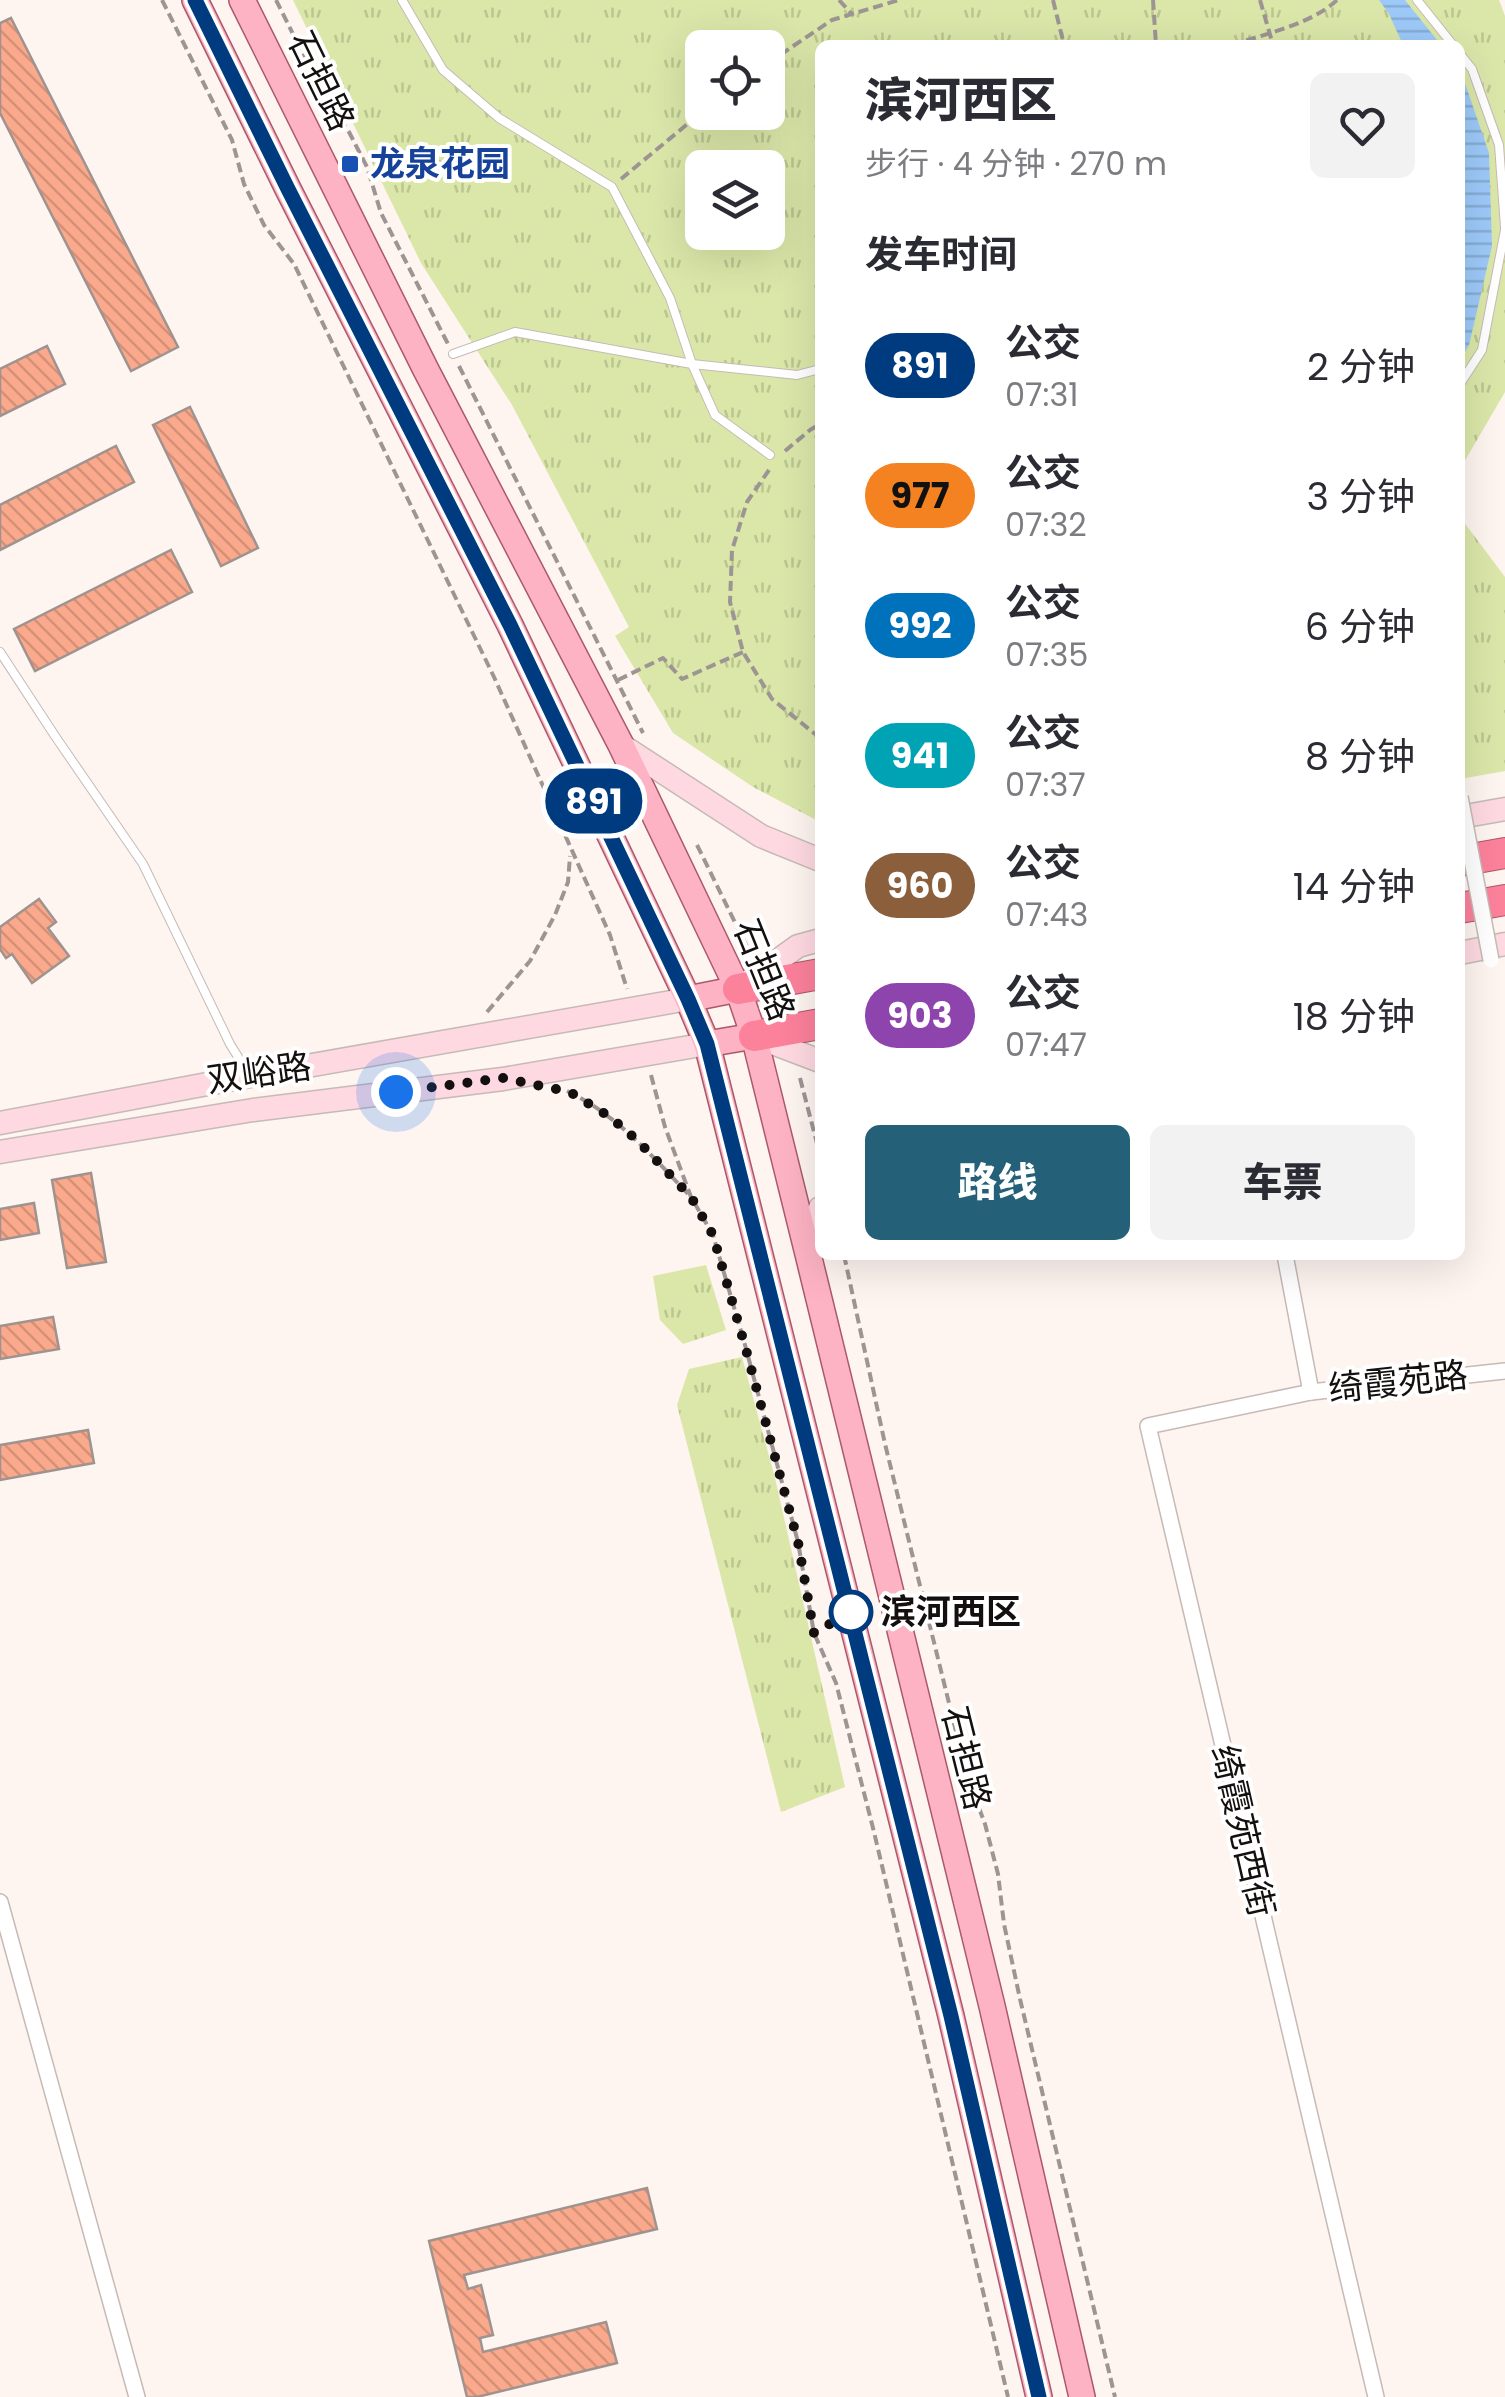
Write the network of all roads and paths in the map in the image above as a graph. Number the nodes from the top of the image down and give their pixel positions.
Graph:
1 (162, 0) edge
2 (195, 0) edge
3 (242, 0) edge
4 (276, 0) edge
5 (402, 0) edge
6 (838, 0) edge
7 (898, 0) edge
8 (1053, 0) edge
9 (1152, 0) edge
10 (1260, 0) edge
11 (1336, 0) edge
12 (1417, 0) edge
13 (852, 14) junction
14 (1270, 34) junction
15 (1063, 40) edge
16 (1156, 40) edge
17 (1249, 40) edge
18 (1272, 40) edge
19 (1449, 40) edge
20 (785, 51) edge
21 (1465, 60) edge
22 (685, 126) edge
23 (612, 186) junction
24 (1505, 229) edge
25 (453, 354) junction
26 (692, 364) junction
27 (815, 370) edge
28 (1465, 376) edge
29 (815, 427) edge
30 (770, 455) dead end
31 (0, 652) edge
32 (743, 652) junction
33 (618, 680) junction
34 (815, 734) edge
35 (621, 745) junction
36 (660, 771) junction
37 (1505, 809) edge
38 (1465, 816) edge
39 (1465, 817) edge
40 (692, 836) dead end
41 (571, 851) junction
42 (1505, 853) edge
43 (815, 858) edge
44 (1465, 859) edge
45 (1505, 900) edge
46 (1465, 907) edge
47 (815, 941) edge
48 (1498, 952) edge
49 (1465, 953) edge
50 (815, 974) edge
51 (749, 981) junction
52 (688, 999) junction
53 (632, 1008) junction
54 (815, 1025) edge
55 (754, 1036) junction
56 (466, 1038) junction
57 (707, 1044) junction
58 (791, 1051) junction
59 (646, 1055) junction
60 (815, 1058) edge
61 (250, 1076) junction
62 (553, 1088) dead end
63 (0, 1123) edge
64 (815, 1134) edge
65 (0, 1152) edge
66 (691, 1197) junction
67 (815, 1227) edge
68 (808, 1254) junction
69 (845, 1260) edge
70 (1286, 1260) edge
71 (1505, 1371) edge
72 (1311, 1392) junction
73 (0, 1902) edge
74 (137, 2397) edge
75 (1008, 2397) edge
76 (1039, 2397) edge
77 (1082, 2397) edge
78 (1114, 2397) edge
79 (1376, 2397) edge

1 - 41 path
2 - 52 main road
3 - 35 main road, 石担路
4 - 25 path, 石担路
5 - 23 lane
6 - 13 path
7 - 13 path
8 - 15 path
9 - 16 path
10 - 14 path
11 - 14 path
12 - 19 lane
13 - 20 path
14 - 17 path
14 - 18 path
21 - 24 lane
22 - 23 path
23 - 26 lane
24 - 28 lane
25 - 26 lane
25 - 33 path, 石担路
26 - 27 lane
26 - 30 lane
29 - 32 path
31 - 61 lane
32 - 33 path
32 - 34 path
33 - 36 path, 石担路
35 - 36 main road
35 - 51 main road, 石担路
36 - 43 main road
37 - 38 main road
39 - 48 street, bridge
40 - 51 path, 石担路
41 - 53 path
41 - 56 path
42 - 44 highway
45 - 46 highway
47 - 51 main road
48 - 49 main road
50 - 51 highway
51 - 52 main road
51 - 55 main road, 石担路
52 - 53 main road, 双峪路
52 - 57 main road
53 - 56 main road, 双峪路
54 - 55 highway
55 - 57 main road
55 - 58 main road
55 - 68 main road, 石担路
56 - 61 main road, 双峪路
57 - 59 main road, 双峪路
57 - 76 main road
58 - 60 main road
58 - 64 path, 石担路
59 - 65 main road, 双峪路
59 - 66 path
61 - 63 main road, 双峪路
62 - 66 path
66 - 75 path
67 - 68 main road
68 - 77 main road, 石担路
69 - 78 path, 石担路
70 - 72 street, 绮霞苑路
71 - 72 street, 绮霞苑路
72 - 79 street, 绮霞苑西街
73 - 74 street

